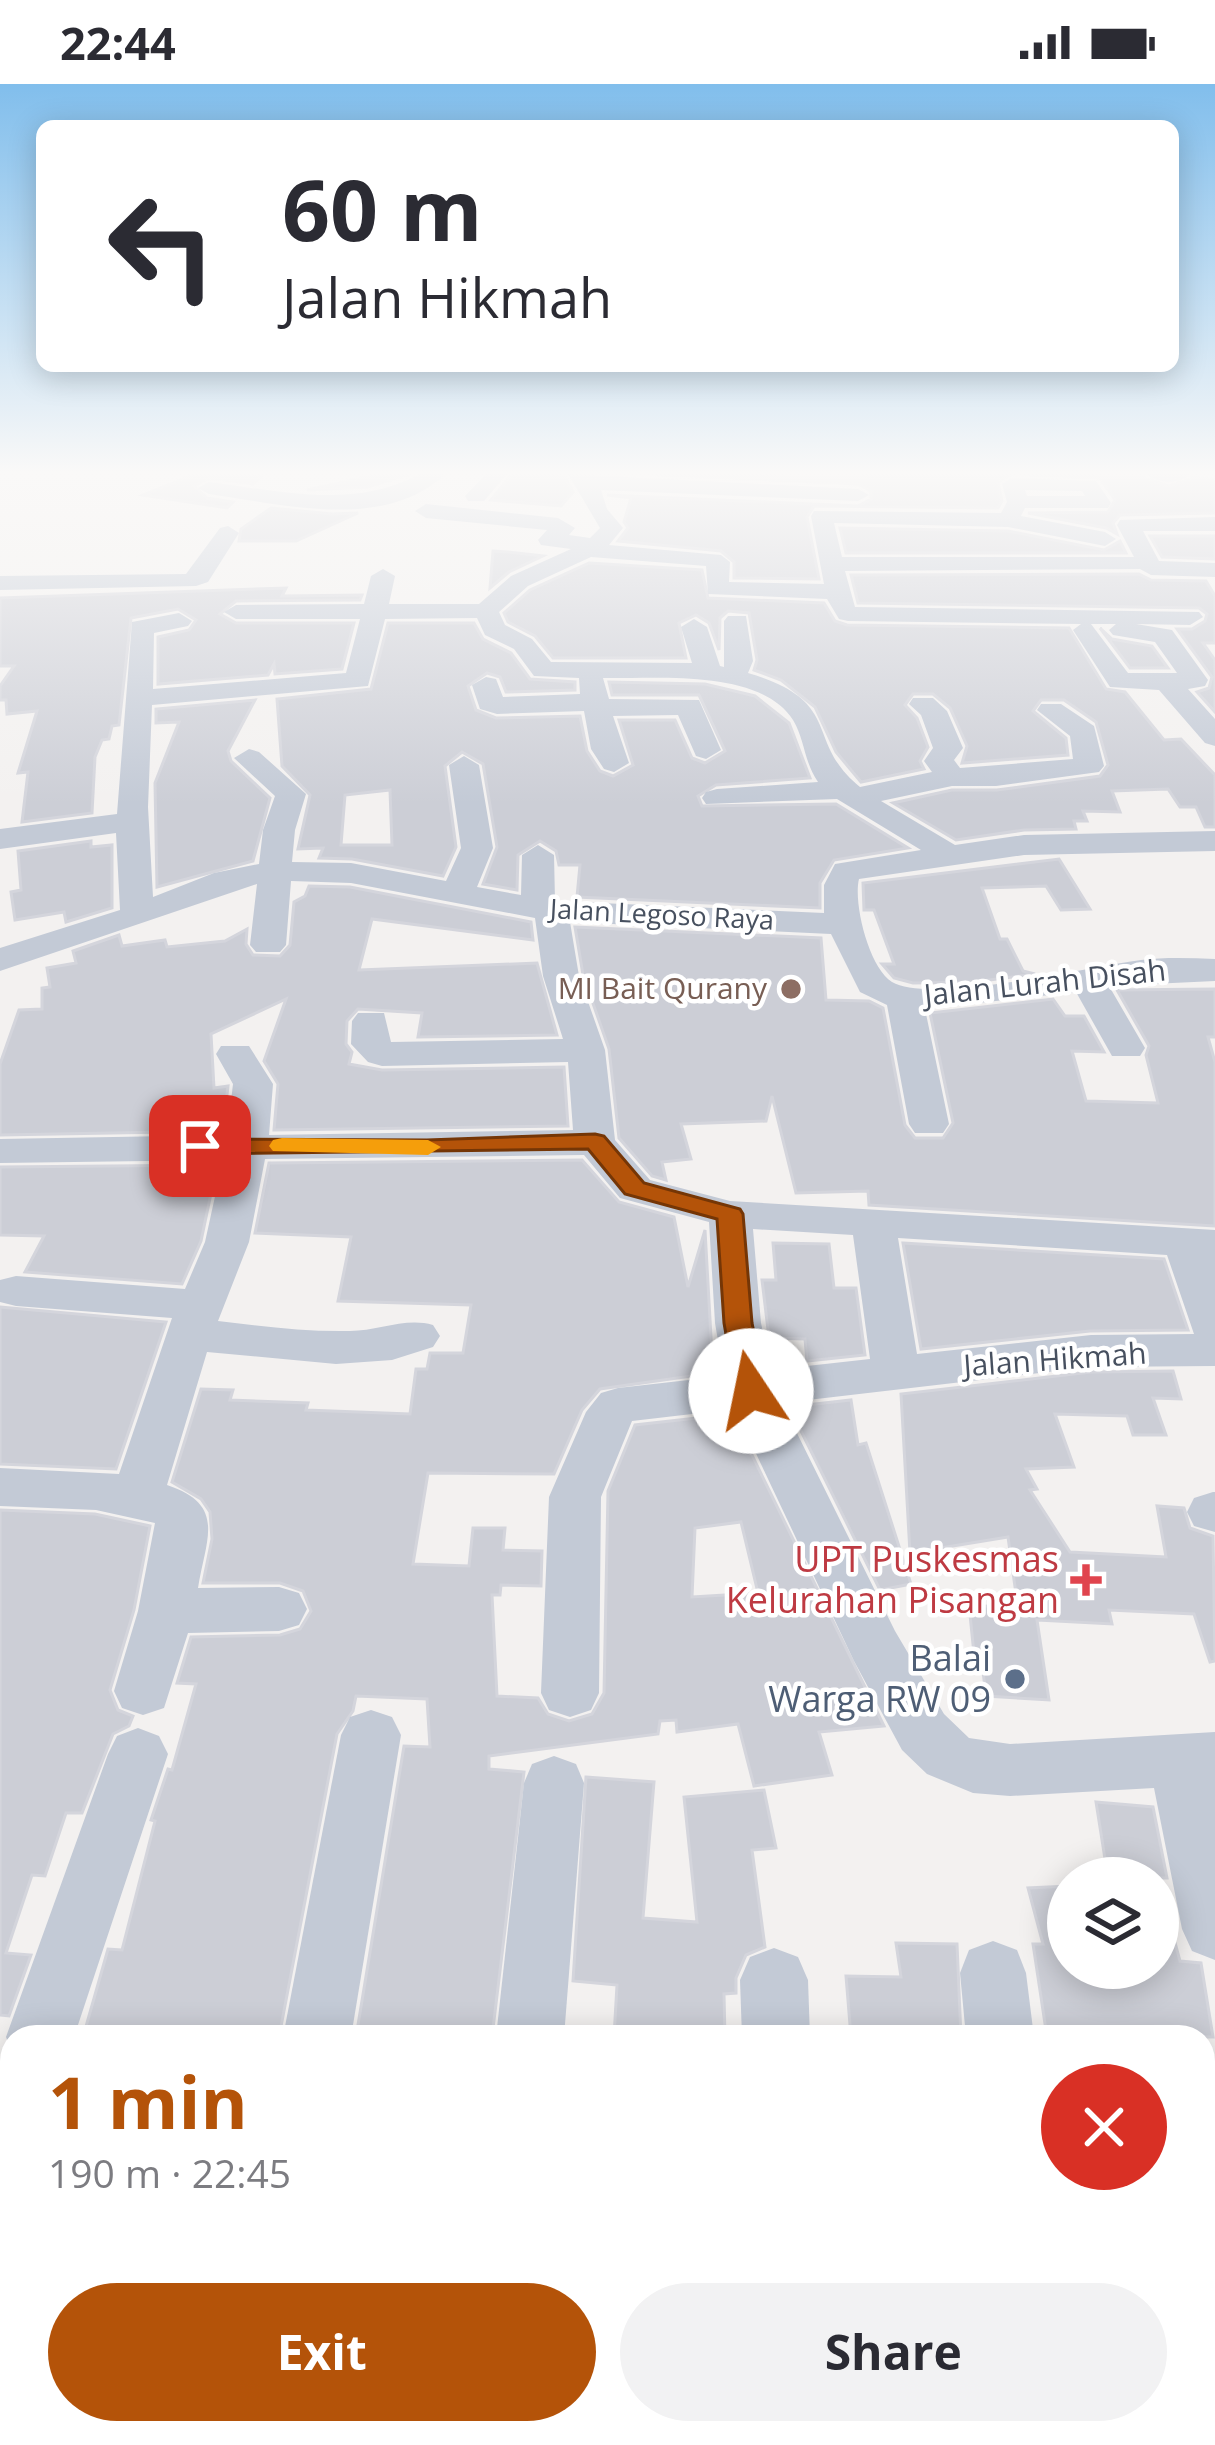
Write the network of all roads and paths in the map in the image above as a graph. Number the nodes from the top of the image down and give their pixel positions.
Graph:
1 (155, 584) edge
2 (380, 584) edge
3 (508, 584) edge
4 (717, 584) edge
5 (747, 584) edge
6 (837, 584) edge
7 (979, 584) edge
8 (1152, 584) edge
9 (717, 589) junction
10 (1209, 596) dead end
11 (1161, 602) junction
12 (144, 606) dead end
13 (376, 611) junction
14 (486, 611) junction
15 (236, 613) dead end
16 (179, 621) dead end
17 (737, 621) dead end
18 (951, 630) dead end
19 (1086, 630) junction
20 (589, 669) junction
21 (720, 674) junction
22 (1167, 682) junction
23 (486, 685) dead end
24 (142, 698) junction
25 (525, 704) junction
26 (922, 704) dead end
27 (595, 705) junction
28 (1051, 710) dead end
29 (1215, 737) edge
30 (706, 750) dead end
31 (250, 758) dead end
32 (736, 761) dead end
33 (464, 765) dead end
34 (952, 777) junction
35 (848, 793) junction
36 (760, 795) junction
37 (717, 798) dead end
38 (131, 822) junction
39 (0, 839) edge
40 (1215, 841) edge
41 (538, 854) dead end
42 (947, 855) junction
43 (290, 867) junction
44 (458, 892) junction
45 (544, 910) junction
46 (138, 915) junction
47 (844, 924) junction
48 (268, 945) dead end
49 (0, 960) edge
50 (1215, 970) edge
51 (1088, 980) junction
52 (904, 998) junction
53 (371, 1022) dead end
54 (1126, 1048) dead end
55 (586, 1050) junction
56 (235, 1054) dead end
57 (929, 1124) dead end
58 (595, 1142) junction
59 (248, 1145) junction
60 (0, 1151) edge
61 (730, 1214) junction
62 (874, 1225) junction
63 (1200, 1243) edge
64 (16, 1291) dead end
65 (195, 1319) junction
66 (1215, 1330) edge
67 (416, 1336) dead end
68 (1215, 1350) edge
69 (896, 1372) junction
70 (751, 1391) junction
71 (0, 1487) edge
72 (138, 1496) junction
73 (279, 1609) dead end
74 (166, 1611) junction
75 (143, 1691) dead end
76 (570, 1693) dead end
77 (370, 1735) dead end
78 (139, 1754) dead end
79 (1197, 1761) edge
80 (554, 1783) dead end
81 (1215, 1929) edge
82 (44, 2025) edge
83 (318, 2025) edge
84 (531, 2025) edge

1 - 12 street
2 - 13 street
3 - 14 street
4 - 9 street
5 - 9 street
6 - 11 street
7 - 11 street
8 - 11 street
9 - 21 street
10 - 11 street
13 - 14 street
13 - 15 street
13 - 24 street
14 - 20 street
16 - 24 street
17 - 21 street
18 - 19 street
19 - 22 street
19 - 22 street
20 - 21 street
20 - 27 street
21 - 35 street
22 - 29 street
23 - 25 street
24 - 38 street
25 - 27 street
25 - 27 street
26 - 34 street
27 - 30 street
28 - 34 street
31 - 43 street
32 - 36 street
33 - 44 street
34 - 35 street
35 - 36 street
35 - 42 street
36 - 37 street
38 - 39 street
38 - 46 street
40 - 42 street
41 - 45 street
42 - 47 street
43 - 44 street, Jalan Legoso Raya
43 - 46 street, Jalan Legoso Raya
43 - 48 street
44 - 45 street, Jalan Legoso Raya
45 - 47 street, Jalan Legoso Raya
45 - 55 street
46 - 49 street, Jalan Legoso Raya
47 - 52 street, Jalan Lurah Disah
50 - 51 street, Jalan Lurah Disah
51 - 52 street, Jalan Lurah Disah
51 - 54 street
52 - 57 street
53 - 55 street
55 - 58 street
56 - 59 street
58 - 59 street
58 - 61 street
59 - 60 street
59 - 65 street
61 - 62 street
61 - 70 street
62 - 63 street
62 - 69 street
63 - 66 street
64 - 65 street
65 - 67 street
65 - 72 street
68 - 69 street, Jalan Hikmah
69 - 70 street, Jalan Hikmah
70 - 76 street, Jalan Hikmah
70 - 79 street
71 - 72 street
72 - 74 street
73 - 74 street
74 - 75 street
77 - 83 street
78 - 82 street
79 - 81 street
80 - 84 street

